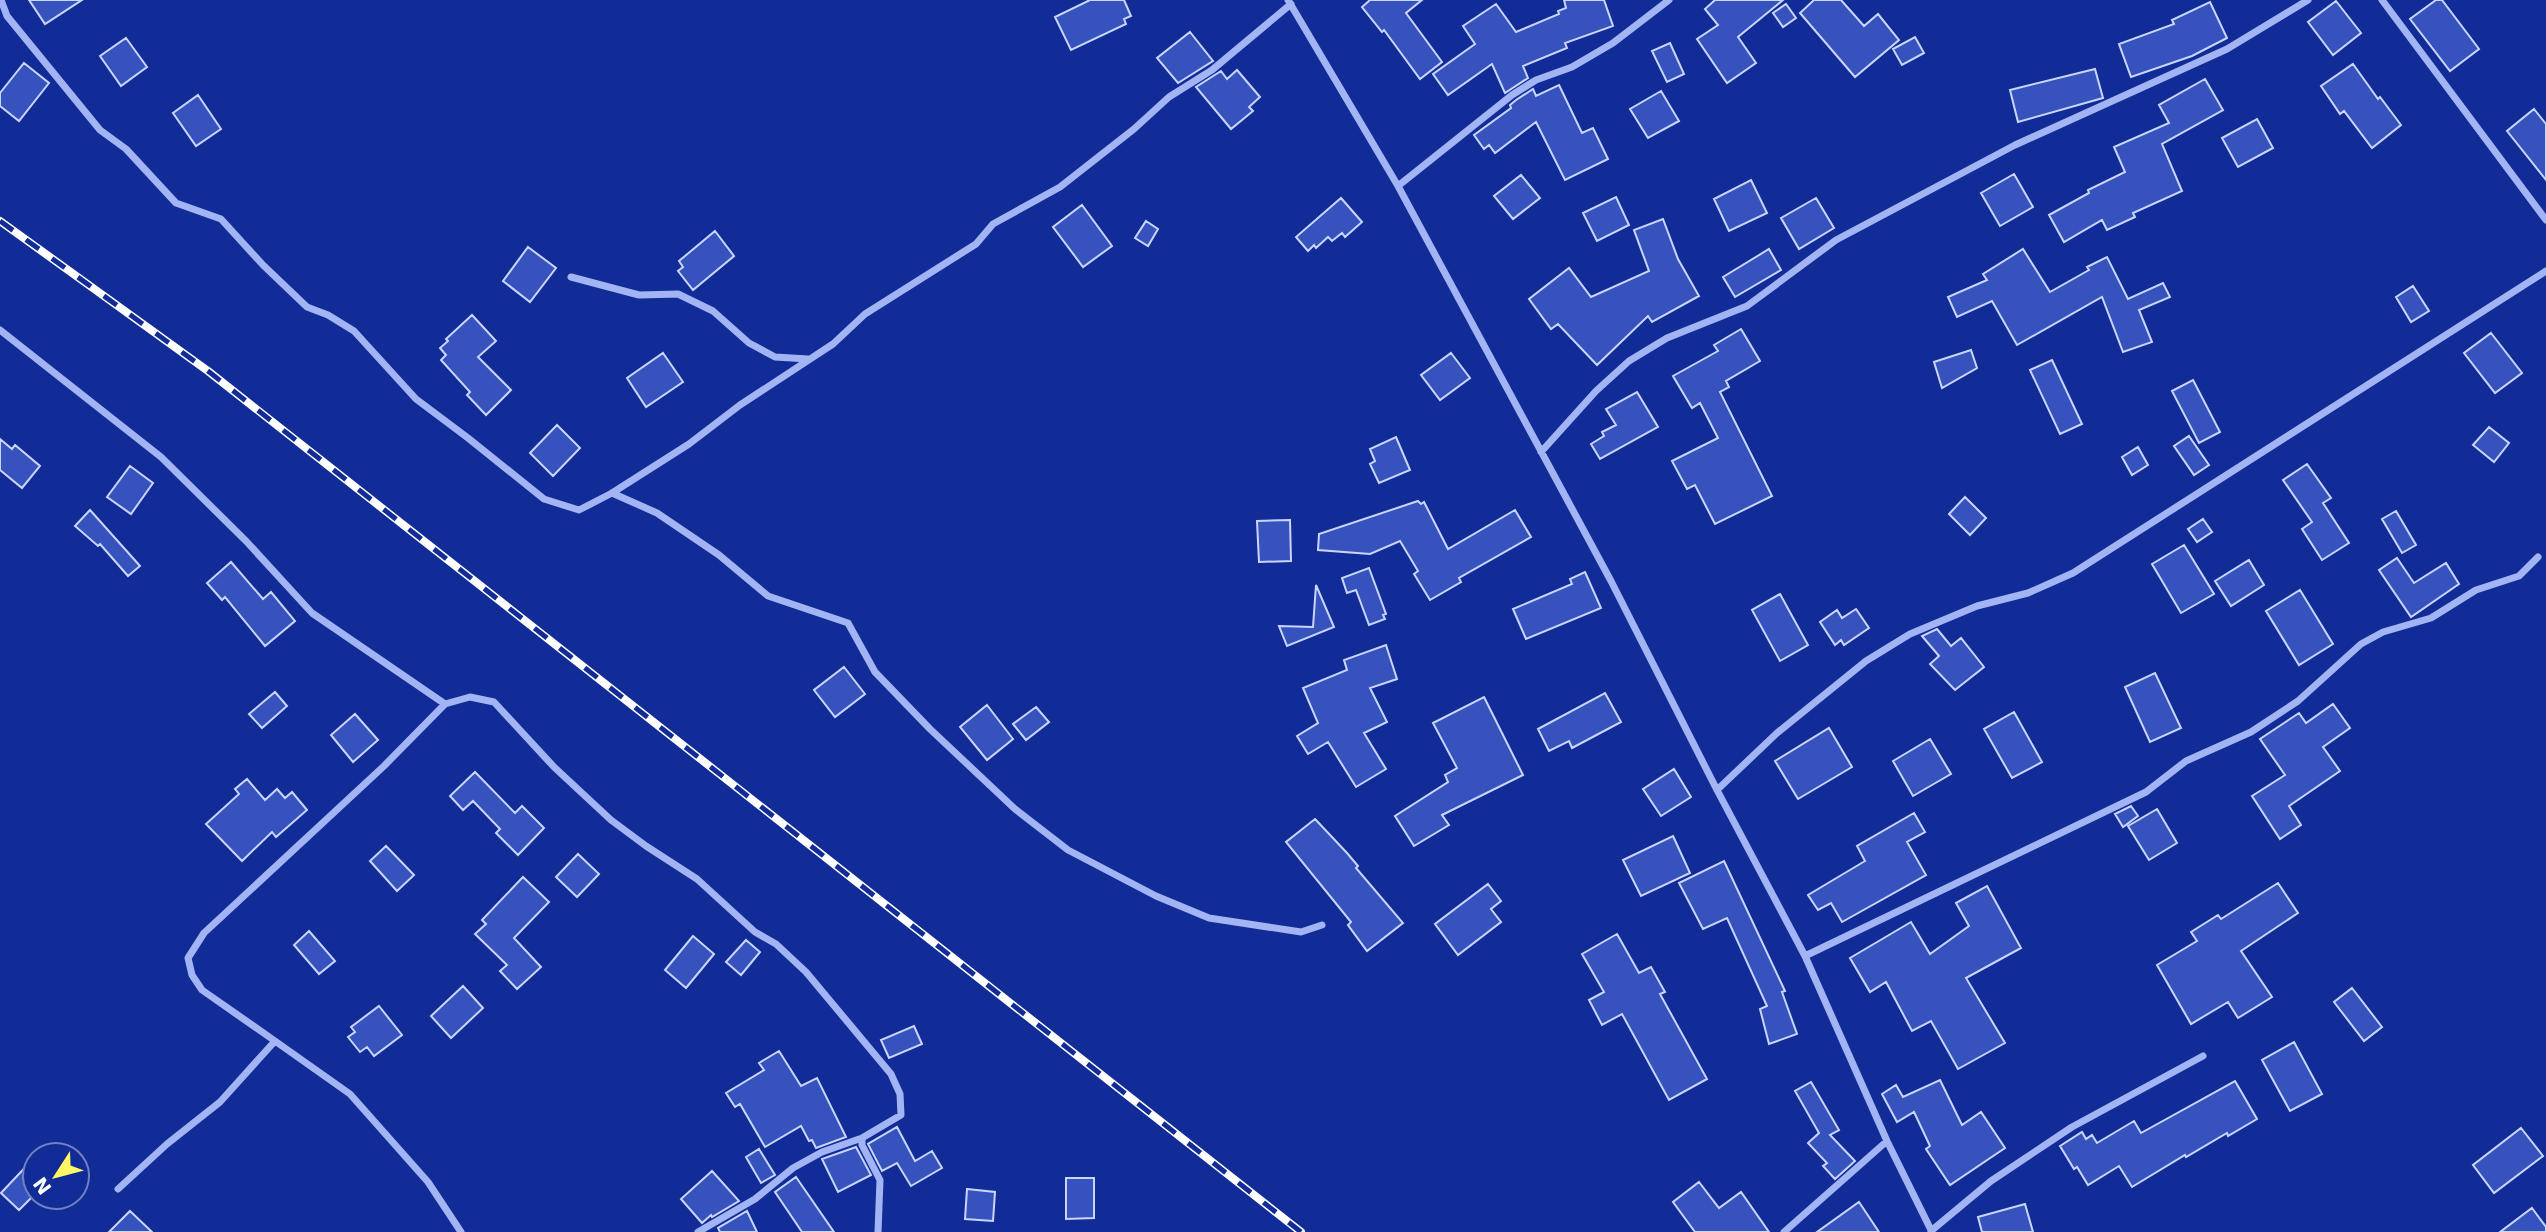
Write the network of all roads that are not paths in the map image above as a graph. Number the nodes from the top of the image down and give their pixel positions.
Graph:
1 (1, 0) edge
2 (1670, 0) edge
3 (2308, 0) edge
4 (2382, 0) edge
5 (1289, 2) edge
6 (1398, 186) junction
7 (2546, 220) edge
8 (2546, 271) edge
9 (571, 277) dead end
10 (0, 330) edge
11 (808, 359) junction
12 (1541, 452) junction
13 (612, 494) junction
14 (2538, 556) dead end
15 (445, 704) junction
16 (1717, 790) junction
17 (1322, 925) dead end
18 (1805, 956) junction
19 (275, 1041) junction
20 (2203, 1056) dead end
21 (862, 1138) junction
22 (1887, 1141) junction
23 (118, 1189) dead end
24 (1931, 1231) edge
25 (461, 1232) edge
26 (698, 1232) edge
27 (878, 1232) edge
28 (1784, 1232) edge

1 - 13 street
2 - 6 street
3 - 12 street
4 - 7 street
5 - 6 street
5 - 11 street
6 - 12 street
8 - 16 street
9 - 11 street
10 - 15 street
11 - 13 street
12 - 16 street
13 - 17 street
14 - 18 street
15 - 19 street
15 - 21 street
16 - 18 street
18 - 22 street
19 - 23 street
19 - 25 street
20 - 24 street
21 - 26 street
21 - 27 street
22 - 24 street
22 - 28 street

